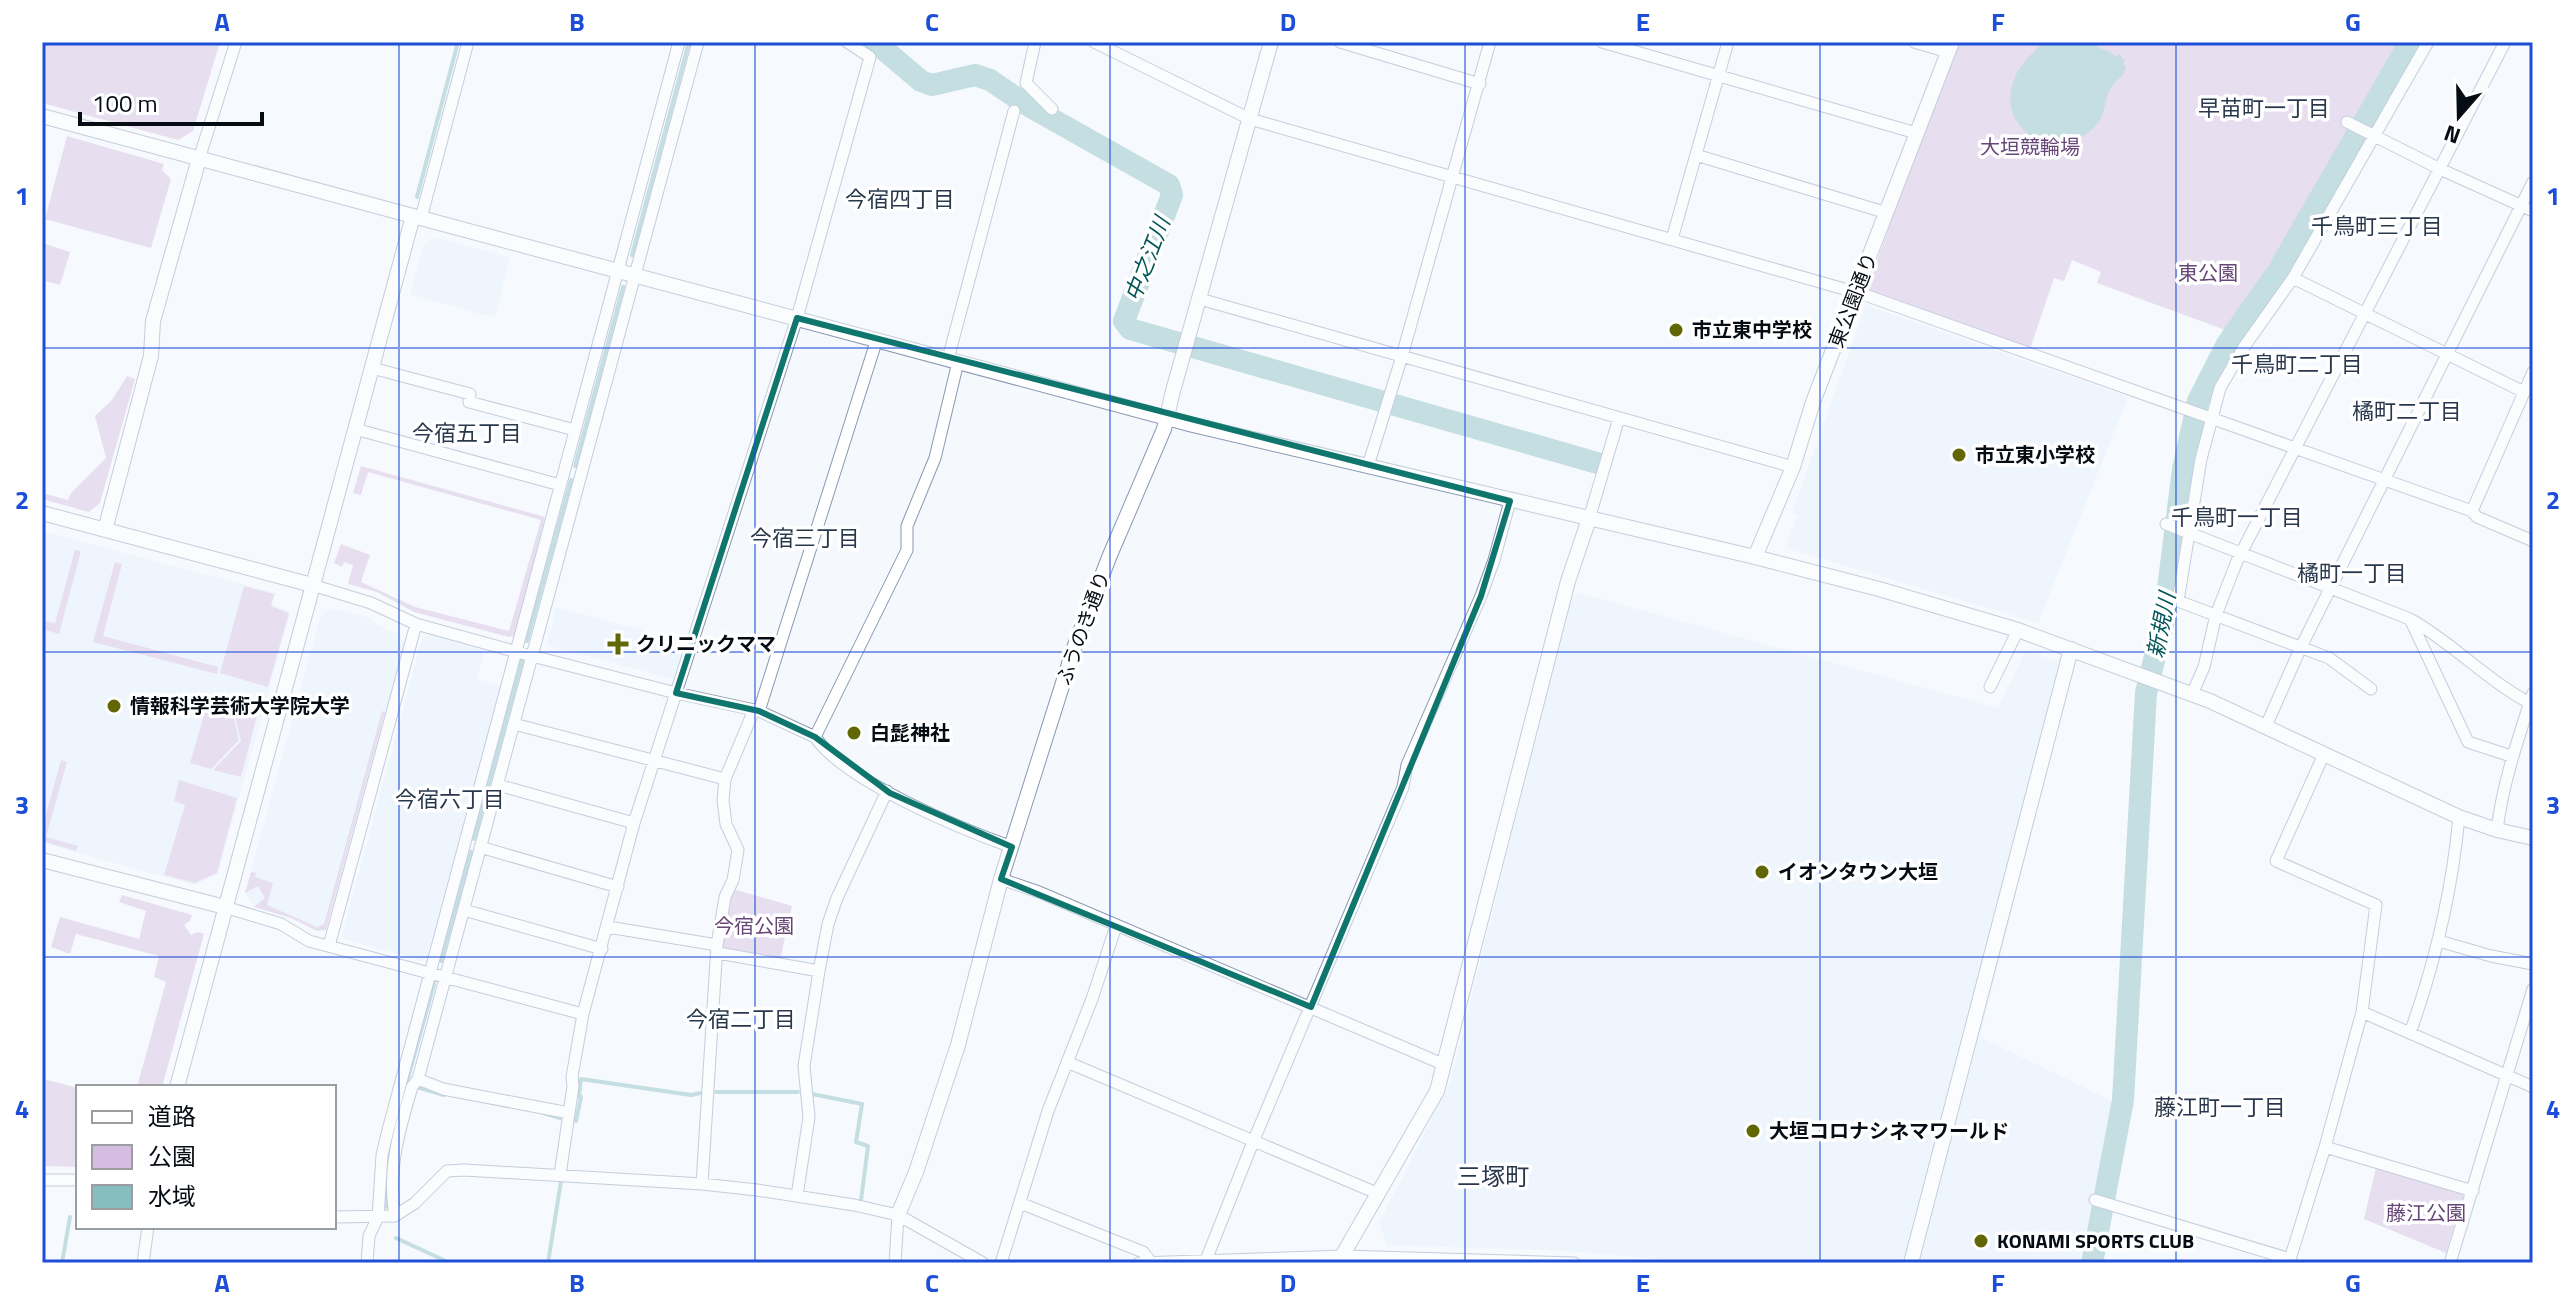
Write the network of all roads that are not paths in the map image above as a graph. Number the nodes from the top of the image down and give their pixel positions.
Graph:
1 (236, 42) edge
2 (468, 42) edge
3 (679, 42) edge
4 (698, 42) edge
5 (847, 42) edge
6 (1035, 42) edge
7 (1094, 42) edge
8 (1271, 42) edge
9 (1340, 42) edge
10 (1490, 42) edge
11 (1602, 42) edge
12 (1728, 42) edge
13 (1914, 42) edge
14 (2428, 42) edge
15 (2505, 42) edge
16 (1950, 47) edge
17 (1718, 75) junction
18 (1480, 84) junction
19 (1052, 109) dead end
20 (1014, 111) dead end
21 (42, 116) edge
22 (1250, 119) junction
23 (2347, 122) dead end
24 (1916, 133) junction
25 (2371, 135) junction
26 (1696, 155) junction
27 (199, 159) junction
28 (2440, 169) junction
29 (1453, 177) junction
30 (2533, 182) edge
31 (2528, 209) edge
32 (1887, 213) junction
33 (417, 217) junction
34 (1672, 239) junction
35 (618, 269) junction
36 (636, 274) junction
37 (2293, 278) junction
38 (1856, 292) junction
39 (1200, 299) junction
40 (2366, 314) junction
41 (797, 318) junction
42 (877, 339) junction
43 (2447, 355) junction
44 (1402, 356) junction
45 (953, 361) junction
46 (372, 368) junction
47 (2532, 376) edge
48 (2524, 392) junction
49 (1167, 418) junction
50 (1619, 418) junction
51 (2209, 418) junction
52 (355, 429) junction
53 (575, 430) junction
54 (2296, 448) junction
55 (1368, 466) junction
56 (1793, 467) junction
57 (2386, 479) junction
58 (560, 485) junction
59 (1510, 501) junction
60 (2472, 511) junction
61 (42, 513) edge
62 (1589, 519) junction
63 (2166, 524) dead end
64 (105, 530) junction
65 (2186, 532) junction
66 (2533, 541) edge
67 (2241, 553) junction
68 (1755, 557) junction
69 (312, 585) junction
70 (2331, 587) junction
71 (2216, 615) junction
72 (2410, 619) junction
73 (416, 624) junction
74 (2018, 630) junction
75 (2301, 647) junction
76 (2071, 649) junction
77 (516, 651) junction
78 (532, 656) junction
79 (1990, 687) dead end
80 (2371, 689) dead end
81 (676, 693) junction
82 (2192, 694) junction
83 (2531, 702) edge
84 (756, 711) junction
85 (514, 724) junction
86 (2266, 726) junction
87 (815, 737) junction
88 (2324, 754) junction
89 (2511, 756) junction
90 (655, 760) junction
91 (725, 779) junction
92 (498, 785) junction
93 (887, 791) junction
94 (2459, 817) junction
95 (634, 823) junction
96 (2497, 830) junction
97 (2533, 838) edge
98 (480, 847) junction
99 (1012, 847) junction
100 (42, 860) edge
101 (1001, 879) junction
102 (618, 887) junction
103 (225, 907) junction
104 (464, 910) junction
105 (1116, 926) junction
106 (608, 927) junction
107 (2439, 941) junction
108 (329, 946) junction
109 (602, 949) junction
110 (717, 949) junction
111 (2533, 964) edge
112 (819, 971) junction
113 (429, 973) junction
114 (446, 977) junction
115 (2533, 989) edge
116 (1311, 1007) junction
117 (2362, 1012) junction
118 (583, 1014) junction
119 (2410, 1033) junction
120 (1067, 1062) junction
121 (1445, 1065) junction
122 (2507, 1077) junction
123 (418, 1079) junction
124 (178, 1085) edge
125 (2533, 1087) edge
126 (569, 1113) junction
127 (1253, 1142) junction
128 (2325, 1147) junction
129 (560, 1175) junction
130 (42, 1180) edge
131 (76, 1180) edge
132 (702, 1184) junction
133 (2473, 1191) junction
134 (1379, 1194) junction
135 (797, 1196) junction
136 (2095, 1200) dead end
137 (1020, 1203) junction
138 (898, 1215) junction
139 (395, 1216) junction
140 (336, 1217) edge
141 (378, 1217) junction
142 (148, 1229) edge
143 (1341, 1259) edge
144 (1206, 1260) junction
145 (1151, 1262) edge
146 (2293, 1262) edge
147 (143, 1263) edge
148 (154, 1263) edge
149 (367, 1263) edge
150 (895, 1263) edge
151 (983, 1263) edge
152 (1001, 1263) edge
153 (1139, 1263) edge
154 (1574, 1263) edge
155 (1911, 1263) edge
156 (2450, 1263) edge

1 - 27 street
2 - 33 street
3 - 35 street
4 - 36 street
5 - 41 street
6 - 19 street
7 - 22 street
8 - 22 street, ふうのき通り
9 - 18 street
10 - 18 street
11 - 17 street
12 - 17 street
13 - 16 street
14 - 25 street
15 - 28 street
16 - 24 street, 東公園通り
17 - 24 street
17 - 26 street
18 - 29 street
20 - 45 street
21 - 27 street
22 - 29 street
22 - 39 street, ふうのき通り
23 - 25 street
24 - 32 street, 東公園通り
25 - 28 street
25 - 37 street
26 - 32 street
26 - 34 street
27 - 33 street
27 - 64 street
28 - 31 street
28 - 40 street
29 - 34 street
29 - 44 street
30 - 31 street
31 - 43 street
32 - 38 street, 東公園通り
33 - 35 street
33 - 46 street
34 - 38 street
35 - 36 street
35 - 53 street
36 - 41 street
36 - 78 street
37 - 40 street
37 - 51 street
38 - 51 street
38 - 56 street, 東公園通り
39 - 44 street
39 - 49 street, ふうのき通り
40 - 43 street
40 - 54 street
41 - 42 street
41 - 81 street
42 - 45 street
42 - 84 street
43 - 48 street
43 - 57 street
44 - 50 street
44 - 55 street
45 - 49 street
45 - 87 street
46 - 52 street
46 - 53 street
47 - 48 street
48 - 60 street
49 - 55 street
49 - 99 street, ふうのき通り
50 - 56 street
50 - 62 street
51 - 54 street
51 - 65 street
52 - 58 street
52 - 69 street
53 - 58 street
54 - 57 street
54 - 67 street
55 - 59 street
56 - 68 street, 東公園通り
57 - 60 street
57 - 70 street
58 - 77 street
59 - 62 street
59 - 116 street
60 - 66 street
61 - 64 street
62 - 68 street
62 - 121 street
63 - 65 street
64 - 69 street
65 - 67 street
65 - 71 street
67 - 70 street
67 - 71 street
68 - 74 street
69 - 73 street
69 - 103 street
70 - 72 street
70 - 75 street
71 - 75 street
71 - 82 street
72 - 83 street
72 - 89 street
73 - 77 street
73 - 108 street
74 - 76 street
74 - 79 street
75 - 80 street
75 - 86 street
76 - 82 street
76 - 155 street
77 - 78 street
77 - 113 street
78 - 81 street
78 - 85 street
81 - 84 street
81 - 90 street
82 - 86 street
83 - 89 street
84 - 87 street
84 - 91 street
85 - 90 street
85 - 92 street
86 - 88 street
87 - 93 street
88 - 94 street
88 - 117 street
89 - 96 street
90 - 91 street
90 - 95 street
91 - 110 street
92 - 95 street
92 - 98 street
93 - 99 street
93 - 112 street
94 - 96 street
94 - 107 street
95 - 102 street
96 - 97 street
98 - 102 street
98 - 104 street
99 - 101 street, ふうのき通り
100 - 103 street
101 - 105 street
101 - 138 street, ふうのき通り
102 - 106 street
103 - 108 street
103 - 124 street
104 - 109 street
104 - 114 street
105 - 116 street
105 - 120 street
106 - 109 street
106 - 110 street
107 - 111 street
107 - 119 street
108 - 113 street
109 - 118 street
110 - 112 street
110 - 132 street
112 - 135 street
113 - 114 street
113 - 141 street
114 - 118 street
114 - 123 street
115 - 122 street
116 - 121 street
116 - 127 street
117 - 119 street
117 - 128 street
118 - 126 street
119 - 122 street
120 - 127 street
120 - 137 street
121 - 134 street
122 - 125 street
122 - 133 street
123 - 126 street
123 - 139 street
126 - 129 street
127 - 134 street
127 - 144 street
128 - 133 street
128 - 146 street
129 - 132 street
129 - 139 street
130 - 131 street
132 - 135 street
133 - 156 street
134 - 143 street
135 - 138 street
136 - 146 street
137 - 145 street
137 - 152 street
138 - 150 street
138 - 151 street
139 - 141 street
140 - 141 street
141 - 149 street
142 - 147 street
143 - 144 street
143 - 154 street
144 - 145 street
145 - 153 street
147 - 148 street

